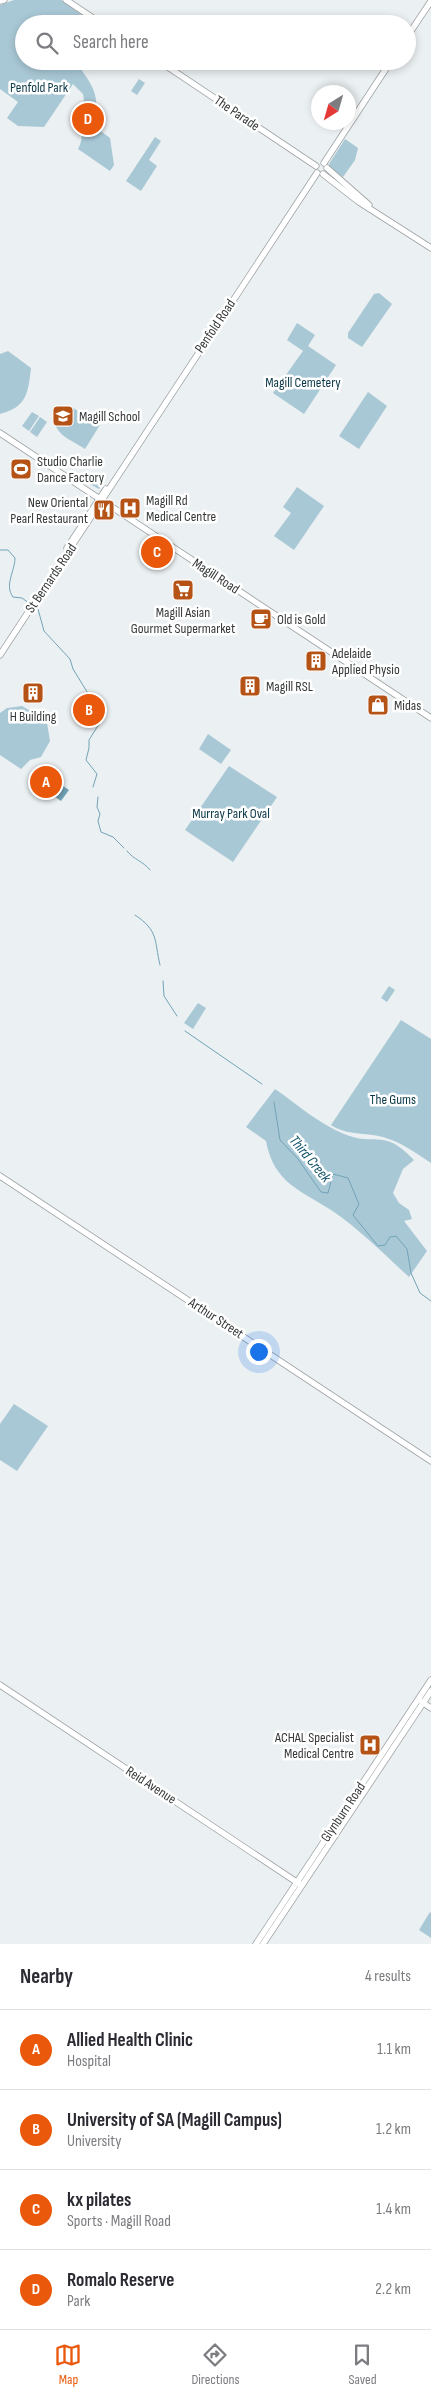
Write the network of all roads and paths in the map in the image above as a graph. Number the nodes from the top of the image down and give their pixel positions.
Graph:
1 (4, 0) edge
2 (66, 0) edge
3 (0, 1) edge
4 (431, 1) edge
5 (88, 15) edge
6 (416, 24) edge
7 (172, 70) edge
8 (385, 70) edge
9 (316, 166) junction
10 (326, 166) junction
11 (320, 174) junction
12 (372, 209) junction
13 (431, 248) edge
14 (0, 433) edge
15 (100, 500) junction
16 (27, 612) junction
17 (0, 649) edge
18 (0, 655) edge
19 (431, 718) edge
20 (0, 1176) edge
21 (431, 1461) edge
22 (431, 1680) edge
23 (0, 1685) edge
24 (431, 1691) edge
25 (421, 1701) junction
26 (431, 1708) edge
27 (299, 1883) junction
28 (256, 1944) edge
29 (263, 1944) edge

1 - 3 main road
2 - 5 main road
4 - 6 main road
7 - 9 main road, The Parade
8 - 10 main road
9 - 10 main road
9 - 11 main road
10 - 11 main road, Penfold Road
10 - 12 main road
11 - 12 main road
11 - 15 main road, Penfold Road
12 - 13 main road
14 - 15 main road, Magill Road
15 - 16 main road, St Bernards Road
15 - 19 main road, Magill Road
16 - 17 main road, St Bernards Road
16 - 18 main road, St Bernards Road
20 - 21 main road, Arthur Street
22 - 25 main road, Glynburn Road
23 - 27 main road, Reid Avenue
24 - 25 main road, Glynburn Road
25 - 26 main road
25 - 27 main road, Glynburn Road
27 - 28 main road, Glynburn Road
27 - 29 main road, Glynburn Road

